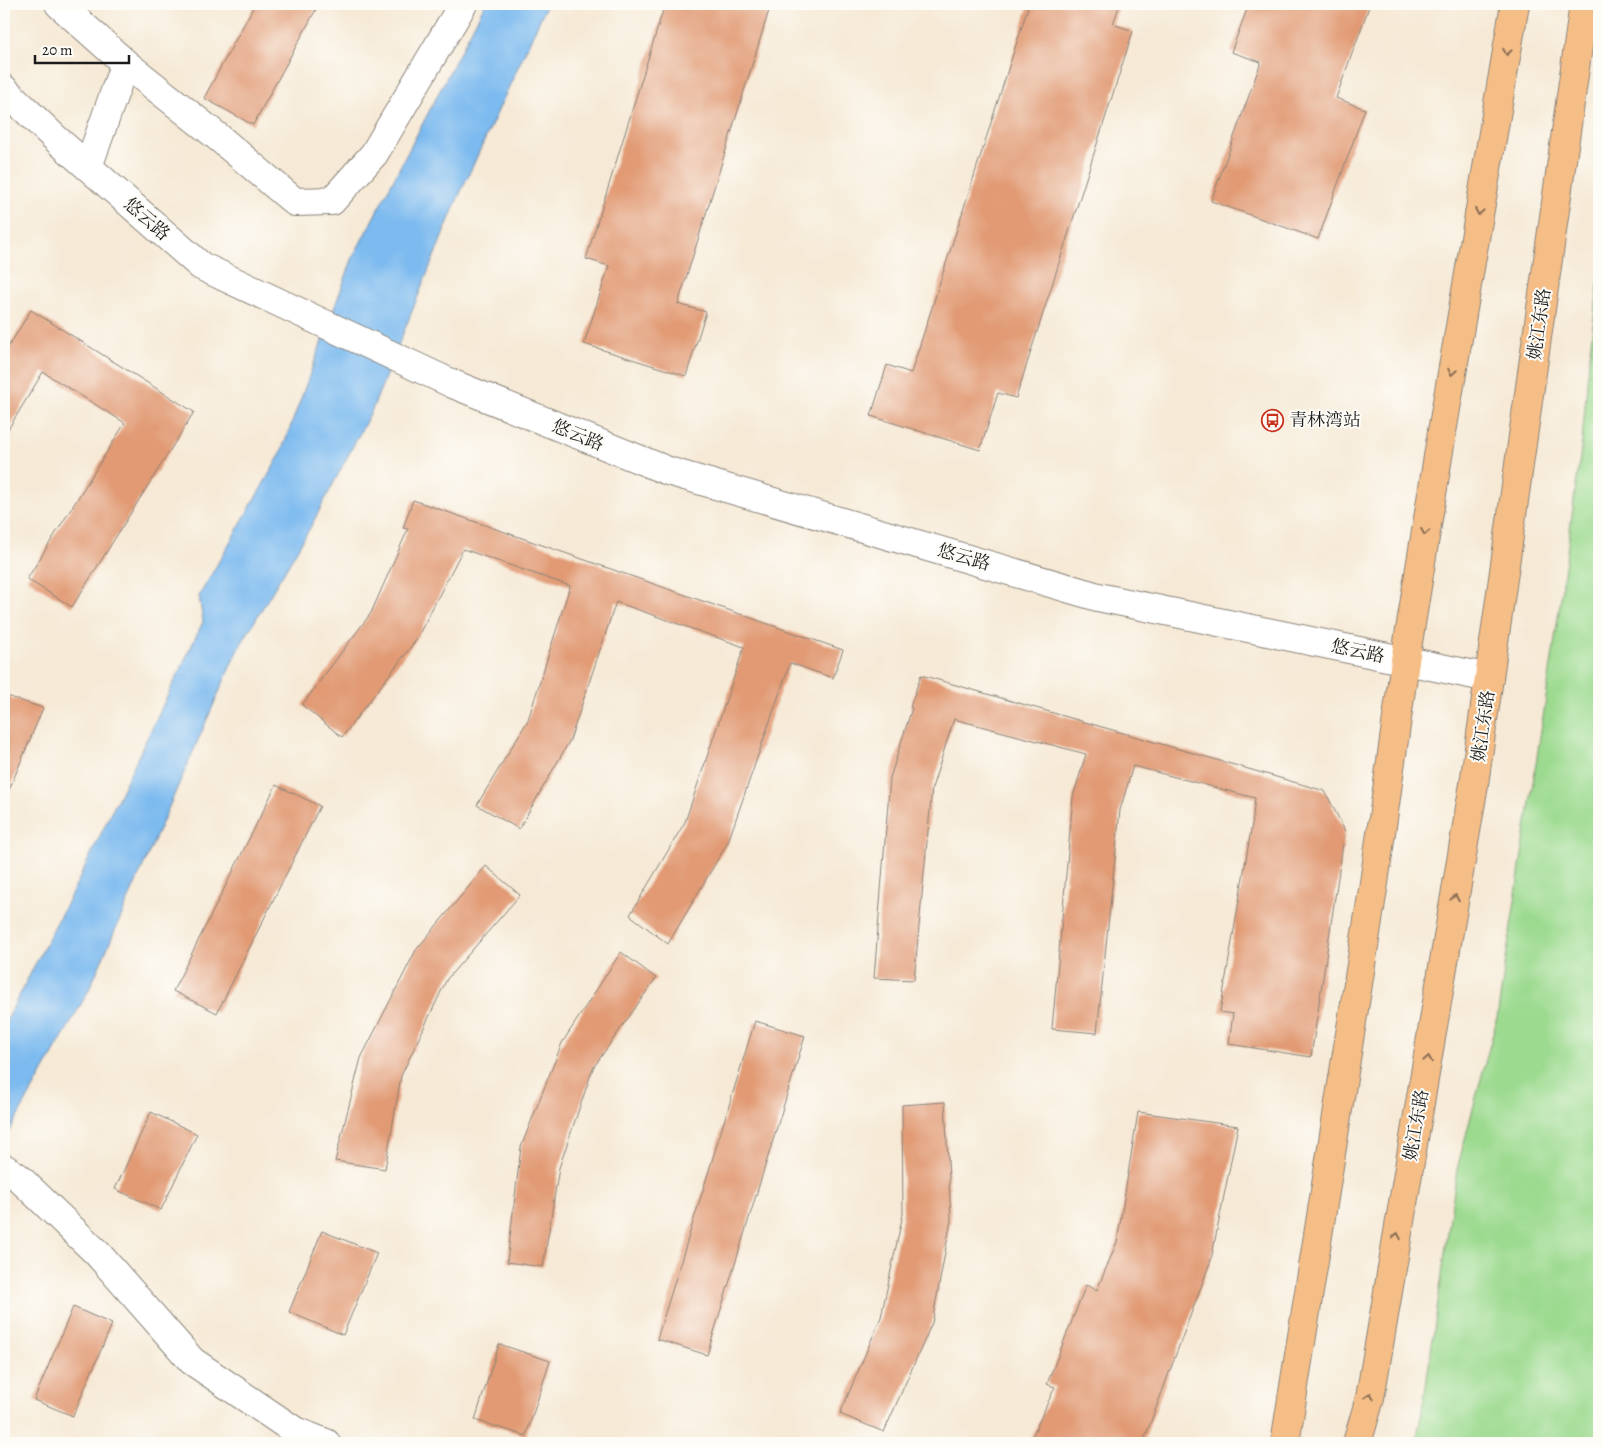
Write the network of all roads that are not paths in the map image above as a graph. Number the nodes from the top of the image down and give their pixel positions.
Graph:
1 (59, 4) edge
2 (462, 4) edge
3 (1515, 4) edge
4 (1584, 4) edge
5 (125, 63) junction
6 (4, 89) edge
7 (88, 167) junction
8 (1405, 661) junction
9 (1489, 678) junction
10 (11, 1172) edge
11 (326, 1443) edge
12 (1286, 1443) edge
13 (1357, 1443) edge

1 - 5 street
2 - 5 street
3 -> 8 main road
4 - 9 main road, 姚江东路
5 - 7 street
6 - 7 street, 悠云路
7 - 8 street, 悠云路
8 - 9 street, 悠云路
8 - 12 main road
13 -> 9 main road, 姚江东路
10 - 11 street

